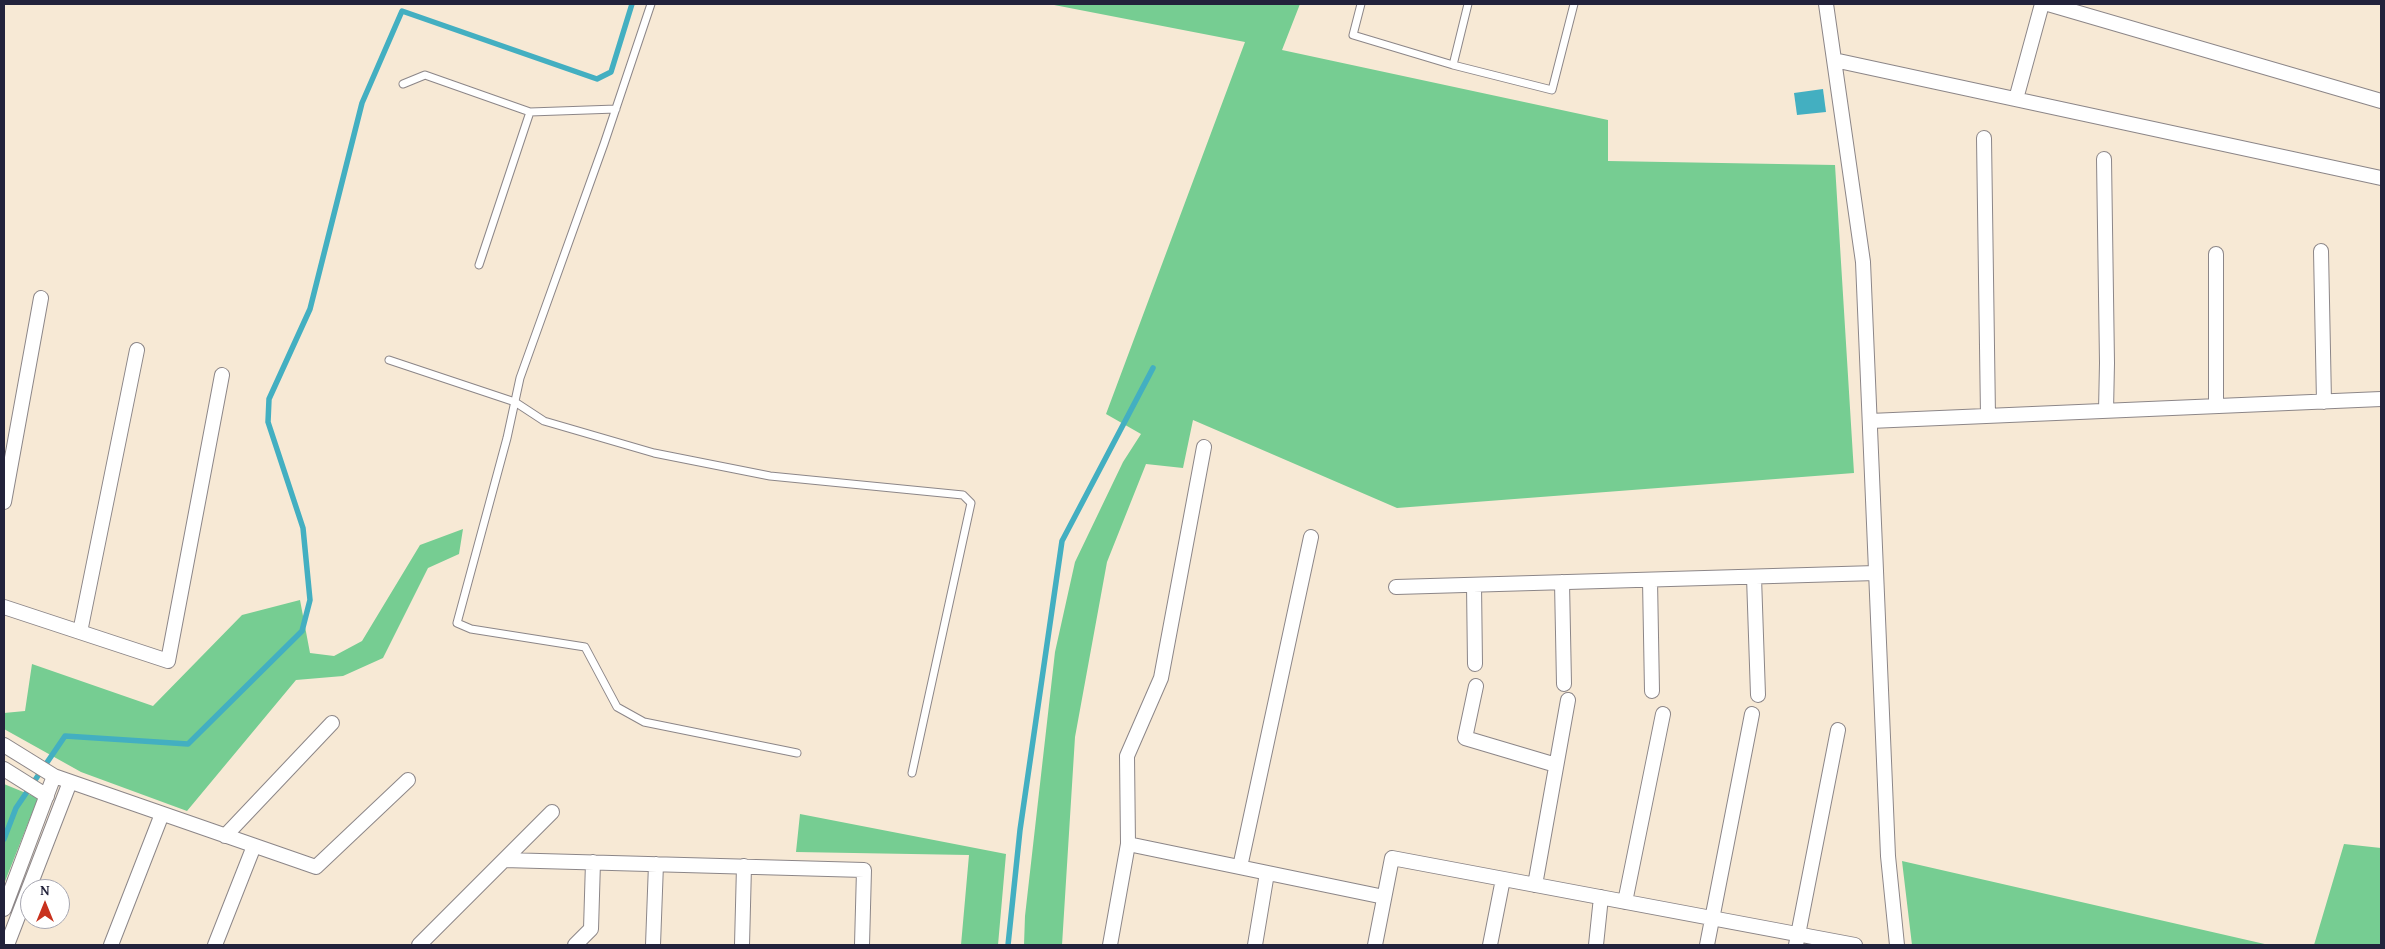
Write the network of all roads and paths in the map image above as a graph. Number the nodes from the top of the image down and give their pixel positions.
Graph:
1 (651, 4) edge
2 (1361, 4) edge
3 (1468, 4) edge
4 (1574, 4) edge
5 (1826, 4) edge
6 (2042, 4) edge
7 (2048, 4) edge
8 (1834, 60) junction
9 (1453, 65) junction
10 (403, 84) dead end
11 (2016, 99) junction
12 (2381, 101) edge
13 (616, 109) junction
14 (530, 112) junction
15 (1984, 138) dead end
16 (2104, 159) dead end
17 (2381, 178) edge
18 (2320, 251) dead end
19 (2216, 254) dead end
20 (479, 265) dead end
21 (41, 298) dead end
22 (137, 350) dead end
23 (389, 360) dead end
24 (222, 375) dead end
25 (2381, 399) edge
26 (515, 402) junction
27 (2324, 402) junction
28 (2216, 406) junction
29 (2106, 411) junction
30 (1988, 416) junction
31 (1870, 421) junction
32 (1204, 447) dead end
33 (4, 502) edge
34 (1311, 537) dead end
35 (1876, 573) junction
36 (1754, 577) junction
37 (1650, 580) junction
38 (1562, 582) junction
39 (1474, 585) junction
40 (1396, 587) dead end
41 (4, 607) edge
42 (80, 632) junction
43 (1475, 664) dead end
44 (1564, 684) dead end
45 (1476, 686) dead end
46 (1652, 692) dead end
47 (1758, 695) dead end
48 (1568, 700) dead end
49 (1663, 714) dead end
50 (1752, 714) dead end
51 (332, 724) dead end
52 (1838, 730) dead end
53 (4, 745) edge
54 (797, 753) dead end
55 (1556, 764) junction
56 (4, 769) edge
57 (912, 773) dead end
58 (54, 776) junction
59 (408, 780) dead end
60 (70, 782) junction
61 (47, 796) junction
62 (552, 812) dead end
63 (162, 814) junction
64 (225, 836) junction
65 (1128, 844) junction
66 (254, 846) junction
67 (504, 860) junction
68 (592, 862) junction
69 (656, 864) junction
70 (744, 866) junction
71 (1240, 867) junction
72 (1267, 873) junction
73 (1503, 879) junction
74 (1535, 885) junction
75 (1384, 897) junction
76 (1601, 897) junction
77 (1625, 902) junction
78 (4, 910) edge
79 (1712, 918) junction
80 (1797, 940) edge
81 (7, 945) edge
82 (112, 945) edge
83 (215, 945) edge
84 (419, 945) edge
85 (575, 945) edge
86 (653, 945) edge
87 (742, 945) edge
88 (862, 945) edge
89 (1110, 945) edge
90 (1256, 945) edge
91 (1375, 945) edge
92 (1490, 945) edge
93 (1596, 945) edge
94 (1707, 945) edge
95 (1855, 945) edge
96 (1897, 945) edge

1 - 13 lane
2 - 9 lane
3 - 9 lane
4 - 9 lane
5 - 8 street
6 - 11 street
7 - 12 street
8 - 11 street
8 - 31 street
10 - 14 lane
11 - 17 street
13 - 14 lane
13 - 26 lane
14 - 20 lane
15 - 30 street
16 - 29 street
18 - 27 street
19 - 28 street
21 - 33 street
22 - 42 street
23 - 26 lane
24 - 42 street
25 - 27 street
26 - 54 lane
26 - 57 lane
27 - 28 street
28 - 29 street
29 - 30 street
30 - 31 street
31 - 35 street
32 - 65 street
34 - 71 street
35 - 36 street
35 - 96 street
36 - 37 street
36 - 47 street
37 - 38 street
37 - 46 street
38 - 39 street
38 - 44 street
39 - 40 street
39 - 43 street
41 - 42 street
45 - 55 street
48 - 55 street
49 - 77 street
50 - 79 street
51 - 64 street
52 - 80 street
53 - 58 street
55 - 74 street
56 - 61 street
58 - 60 street
58 - 61 street
59 - 66 street
60 - 63 street
60 - 81 street
61 - 78 street
62 - 67 street
63 - 64 street
63 - 82 street
64 - 66 street
65 - 71 street
65 - 89 street
66 - 83 street
67 - 68 street
67 - 84 street
68 - 69 street
68 - 85 street
69 - 70 street
69 - 86 street
70 - 87 street
70 - 88 street
71 - 72 street
72 - 75 street
72 - 90 street
73 - 74 street
73 - 75 street
73 - 92 street
74 - 76 street
75 - 91 street
76 - 77 street
76 - 93 street
77 - 79 street
79 - 80 street
79 - 94 street
80 - 95 street

